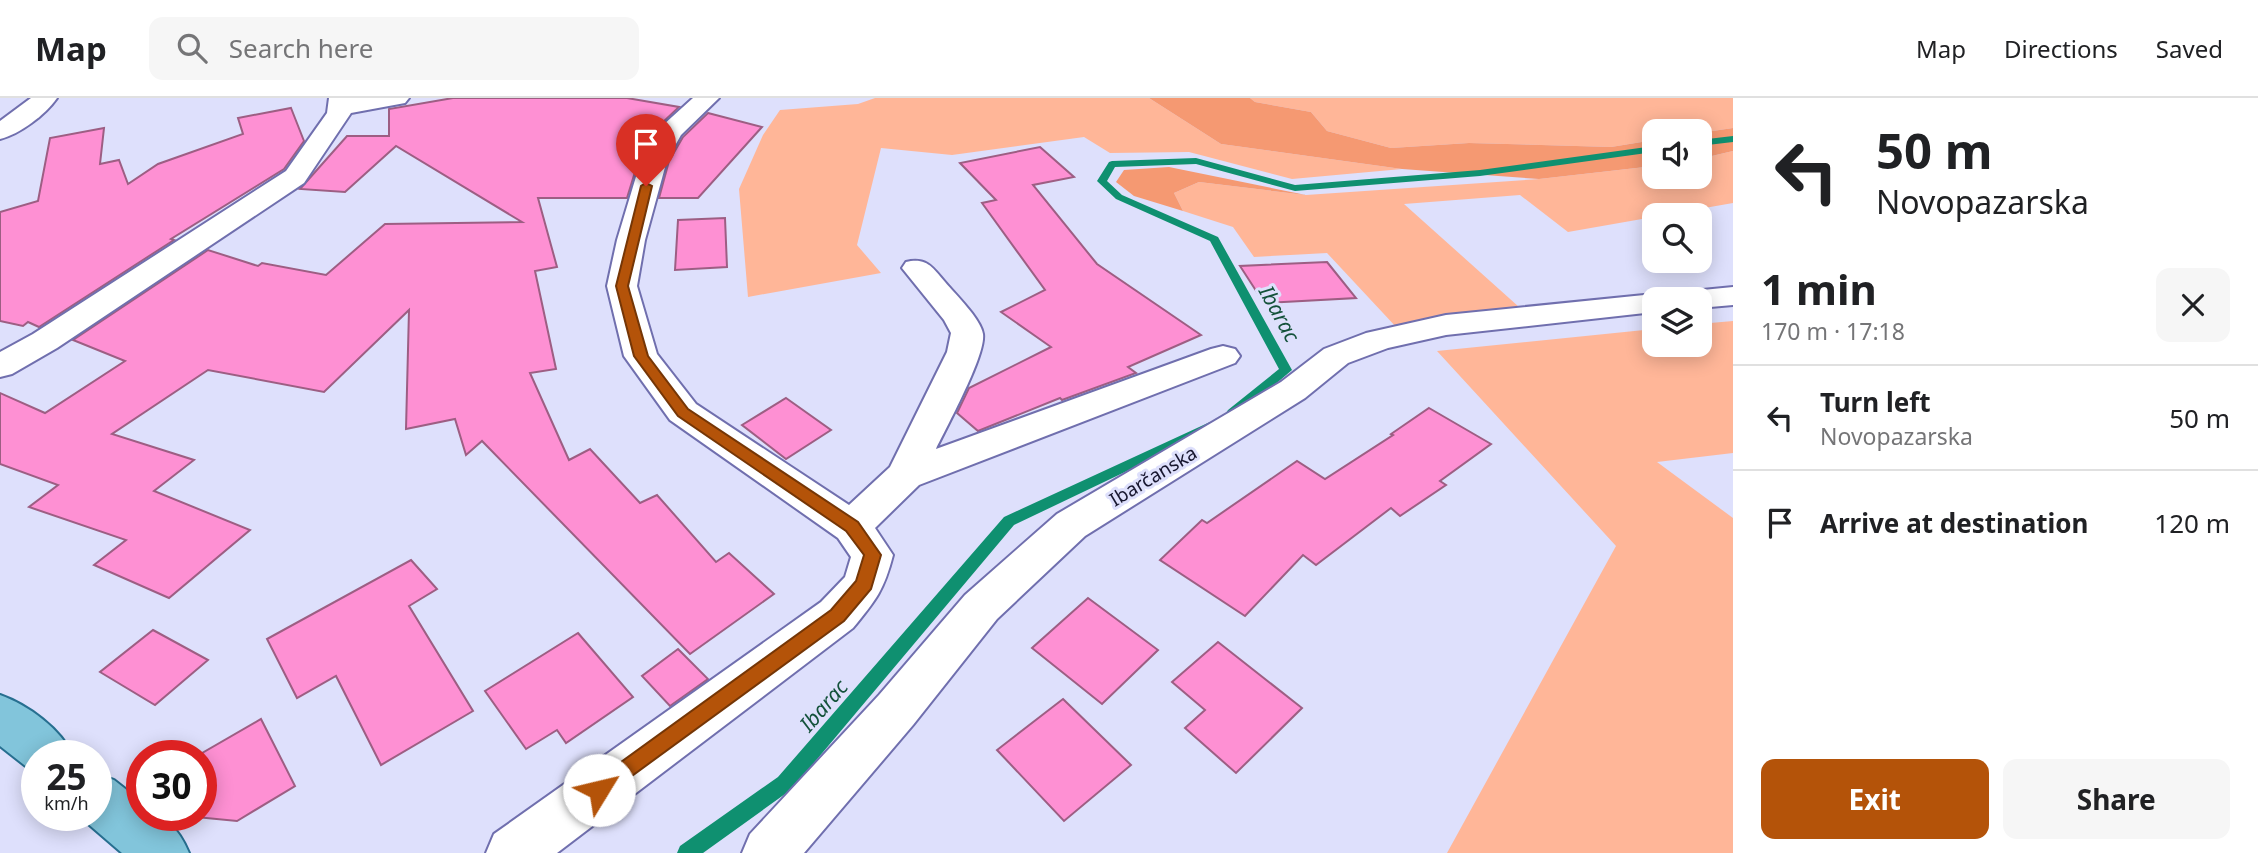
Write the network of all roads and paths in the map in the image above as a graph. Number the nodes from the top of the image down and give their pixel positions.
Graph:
1 (45, 98) edge
2 (397, 98) edge
3 (707, 98) edge
4 (342, 103) edge
5 (0, 132) edge
6 (917, 268) dead end
7 (1733, 296) edge
8 (1712, 298) edge
9 (1642, 304) edge
10 (1223, 356) dead end
11 (0, 366) edge
12 (905, 475) junction
13 (852, 527) junction
14 (0, 716) edge
15 (29, 740) edge
16 (112, 811) edge
17 (162, 853) edge
18 (513, 853) edge
19 (769, 853) edge

1 - 5 street
2 - 4 street
3 - 13 street
4 - 11 street
6 - 12 street
7 - 8 street
9 - 19 street, Ibarčanska
10 - 12 street
12 - 13 street
13 - 18 street
14 - 15 main road
16 - 17 main road

